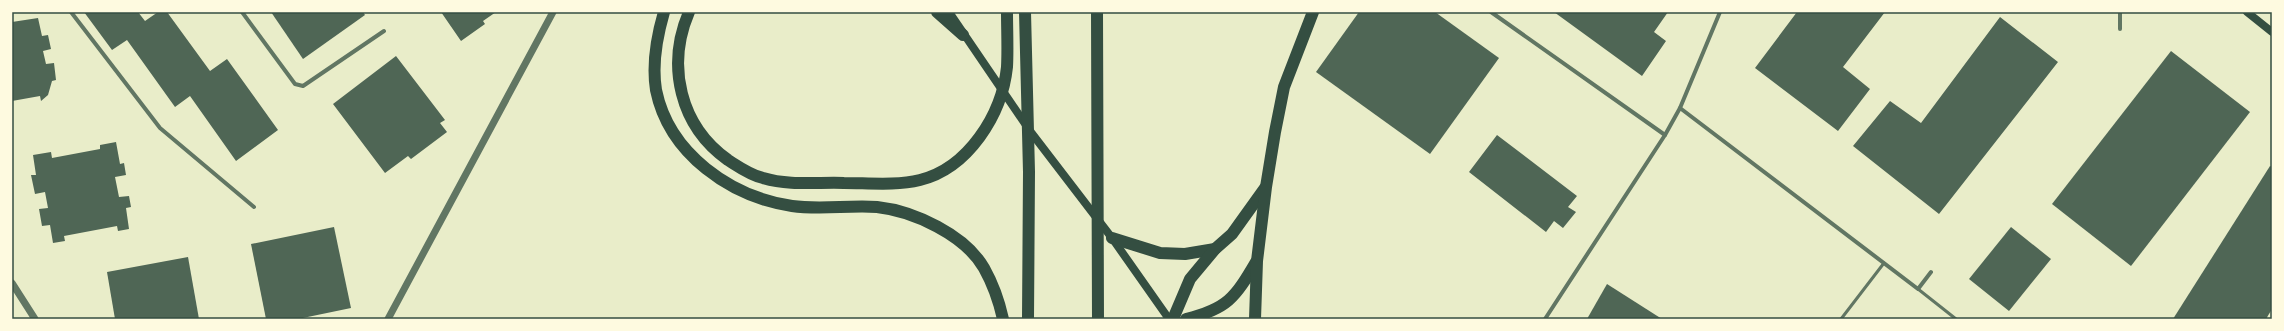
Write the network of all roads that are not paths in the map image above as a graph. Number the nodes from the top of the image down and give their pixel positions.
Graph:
1 (71, 12) edge
2 (242, 12) edge
3 (553, 12) edge
4 (664, 12) edge
5 (689, 12) edge
6 (937, 12) edge
7 (949, 12) edge
8 (1007, 12) edge
9 (1025, 12) edge
10 (1097, 12) edge
11 (1313, 12) edge
12 (1491, 12) edge
13 (1720, 12) edge
14 (2120, 12) edge
15 (2246, 12) edge
16 (2120, 29) dead end
17 (384, 30) dead end
18 (2272, 32) edge
19 (963, 35) junction
20 (1680, 108) junction
21 (1665, 135) junction
22 (1266, 187) junction
23 (254, 207) dead end
24 (1112, 238) junction
25 (1215, 249) junction
26 (1257, 261) junction
27 (1884, 263) junction
28 (1931, 272) dead end
29 (12, 283) edge
30 (1918, 289) junction
31 (1098, 314) edge
32 (35, 319) edge
33 (388, 319) edge
34 (1003, 319) edge
35 (1028, 319) edge
36 (1169, 319) edge
37 (1173, 319) edge
38 (1186, 319) edge
39 (1255, 319) edge
40 (1545, 319) edge
41 (1841, 319) edge
42 (1956, 319) edge

1 - 23 street
2 - 17 street
3 - 33 street
4 - 34 highway
5 - 8 highway
6 - 19 highway
7 - 19 main road
9 - 35 highway
10 - 31 highway
11 - 22 highway
12 - 21 street
13 - 20 street
14 - 16 street
15 - 18 main road
19 - 24 main road
20 - 21 street
20 - 27 street
21 - 40 street
22 - 25 highway
22 - 26 highway
24 - 25 highway
24 - 36 main road
25 - 37 highway
26 - 38 highway
26 - 39 highway
27 - 30 street
27 - 41 lane
28 - 30 street
29 - 32 street
30 - 42 lane

